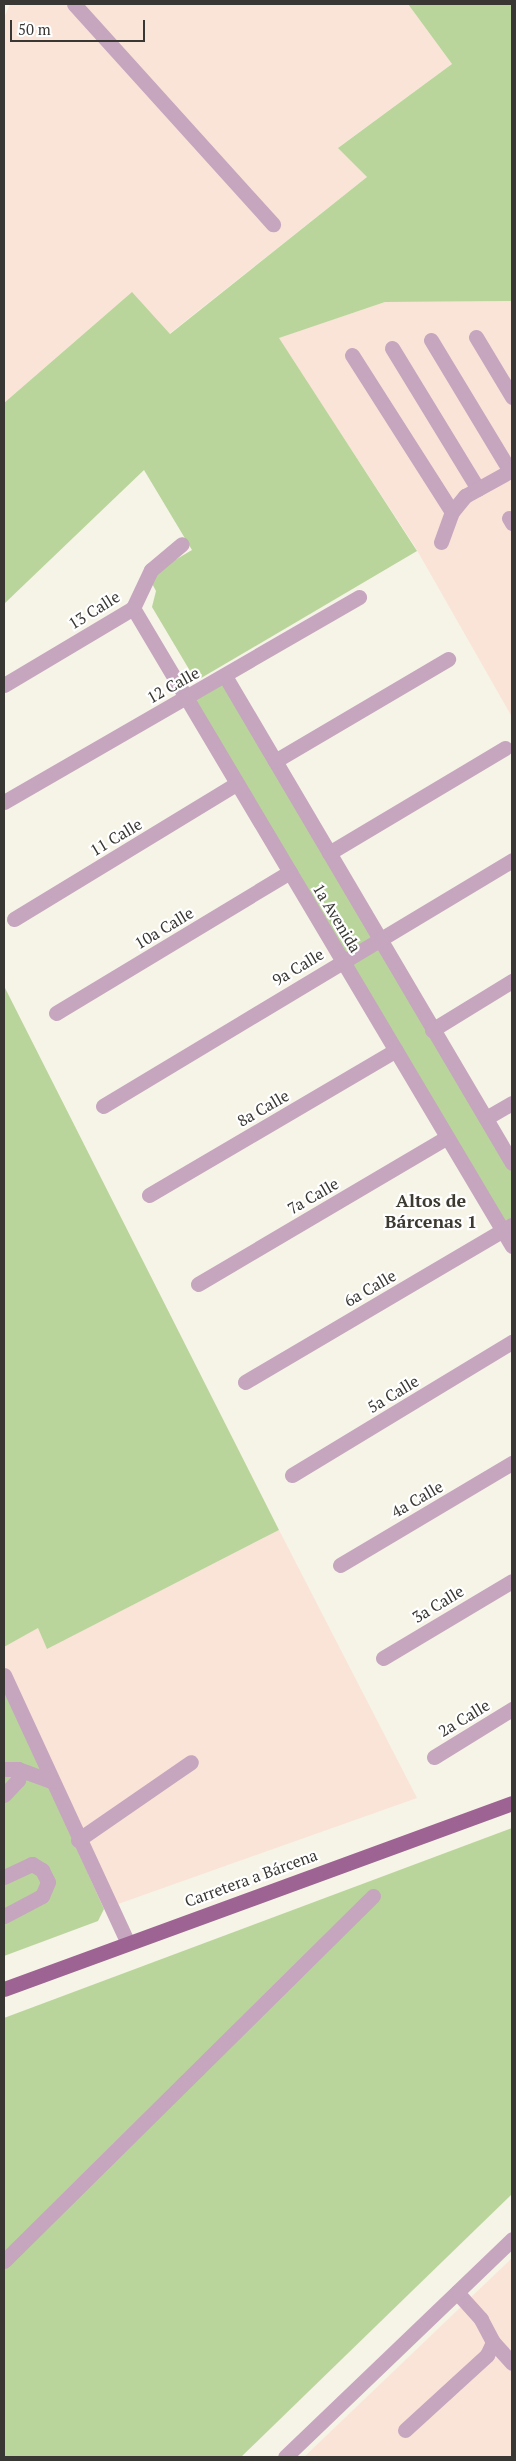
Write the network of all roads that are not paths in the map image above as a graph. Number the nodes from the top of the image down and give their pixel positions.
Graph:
1 (74, 4) edge
2 (273, 224) dead end
3 (476, 337) dead end
4 (431, 340) dead end
5 (392, 348) dead end
6 (352, 354) dead end
7 (512, 397) edge
8 (511, 470) edge
9 (478, 489) junction
10 (452, 512) junction
11 (442, 542) dead end
12 (182, 544) dead end
13 (359, 597) dead end
14 (133, 608) junction
15 (448, 660) dead end
16 (225, 676) junction
17 (4, 686) edge
18 (186, 697) junction
19 (506, 748) dead end
20 (275, 761) junction
21 (236, 784) junction
22 (4, 802) edge
23 (330, 853) junction
24 (512, 860) edge
25 (290, 872) junction
26 (14, 919) dead end
27 (379, 939) junction
28 (342, 960) junction
29 (512, 982) edge
30 (56, 1014) dead end
31 (432, 1030) junction
32 (396, 1050) junction
33 (512, 1103) edge
34 (103, 1106) dead end
35 (486, 1118) junction
36 (446, 1138) junction
37 (512, 1163) edge
38 (149, 1195) dead end
39 (508, 1227) edge
40 (512, 1246) edge
41 (198, 1284) dead end
42 (512, 1342) edge
43 (245, 1382) dead end
44 (512, 1464) edge
45 (292, 1475) dead end
46 (340, 1565) dead end
47 (512, 1581) edge
48 (383, 1658) dead end
49 (4, 1675) edge
50 (512, 1709) edge
51 (434, 1756) dead end
52 (191, 1762) dead end
53 (11, 1769) edge
54 (51, 1781) junction
55 (4, 1795) edge
56 (512, 1803) edge
57 (78, 1840) junction
58 (4, 1876) edge
59 (373, 1896) dead end
60 (4, 1916) edge
61 (127, 1941) junction
62 (4, 1989) edge
63 (512, 2239) edge
64 (4, 2261) edge
65 (457, 2292) junction
66 (493, 2342) junction
67 (512, 2362) edge
68 (405, 2430) dead end
69 (285, 2457) edge

1 - 2 street
3 - 7 street
4 - 8 street
5 - 9 street
6 - 10 street
8 - 9 street
9 - 10 street
10 - 11 street
12 - 14 street, 13 Calle
13 - 16 street, 12 Calle
14 - 17 street, 13 Calle
14 - 18 street, 1a Avenida
15 - 20 street
16 - 18 street, 12 Calle
16 - 20 street, 1a Avenida
18 - 21 street, 1a Avenida
18 - 22 street, 12 Calle
19 - 23 street
20 - 23 street, 1a Avenida
21 - 25 street, 1a Avenida
21 - 26 street, 11 Calle
23 - 27 street, 1a Avenida
24 - 27 street, 9a Calle
25 - 28 street, 1a Avenida
25 - 30 street, 10a Calle
27 - 28 street, 9a Calle
27 - 31 street, 1a Avenida
28 - 32 street, 1a Avenida
28 - 34 street, 9a Calle
29 - 31 street
31 - 35 street, 1a Avenida
32 - 36 street, 1a Avenida
32 - 38 street, 8a Calle
33 - 35 street
35 - 37 street, 1a Avenida
36 - 39 street, 1a Avenida
36 - 41 street, 7a Calle
39 - 40 street, 1a Avenida
39 - 43 street, 6a Calle
42 - 45 street, 5a Calle
44 - 46 street, 4a Calle
47 - 48 street, 3a Calle
49 - 54 street
50 - 51 street, 2a Calle
52 - 57 street
53 - 54 street
53 - 55 street
54 - 57 street
56 - 61 main road, Carretera a Bárcena
57 - 61 street
58 - 60 street
59 - 64 street
61 - 62 main road, Carretera a Bárcena
63 - 65 street
65 - 66 street
65 - 69 street
66 - 67 street
66 - 68 street

